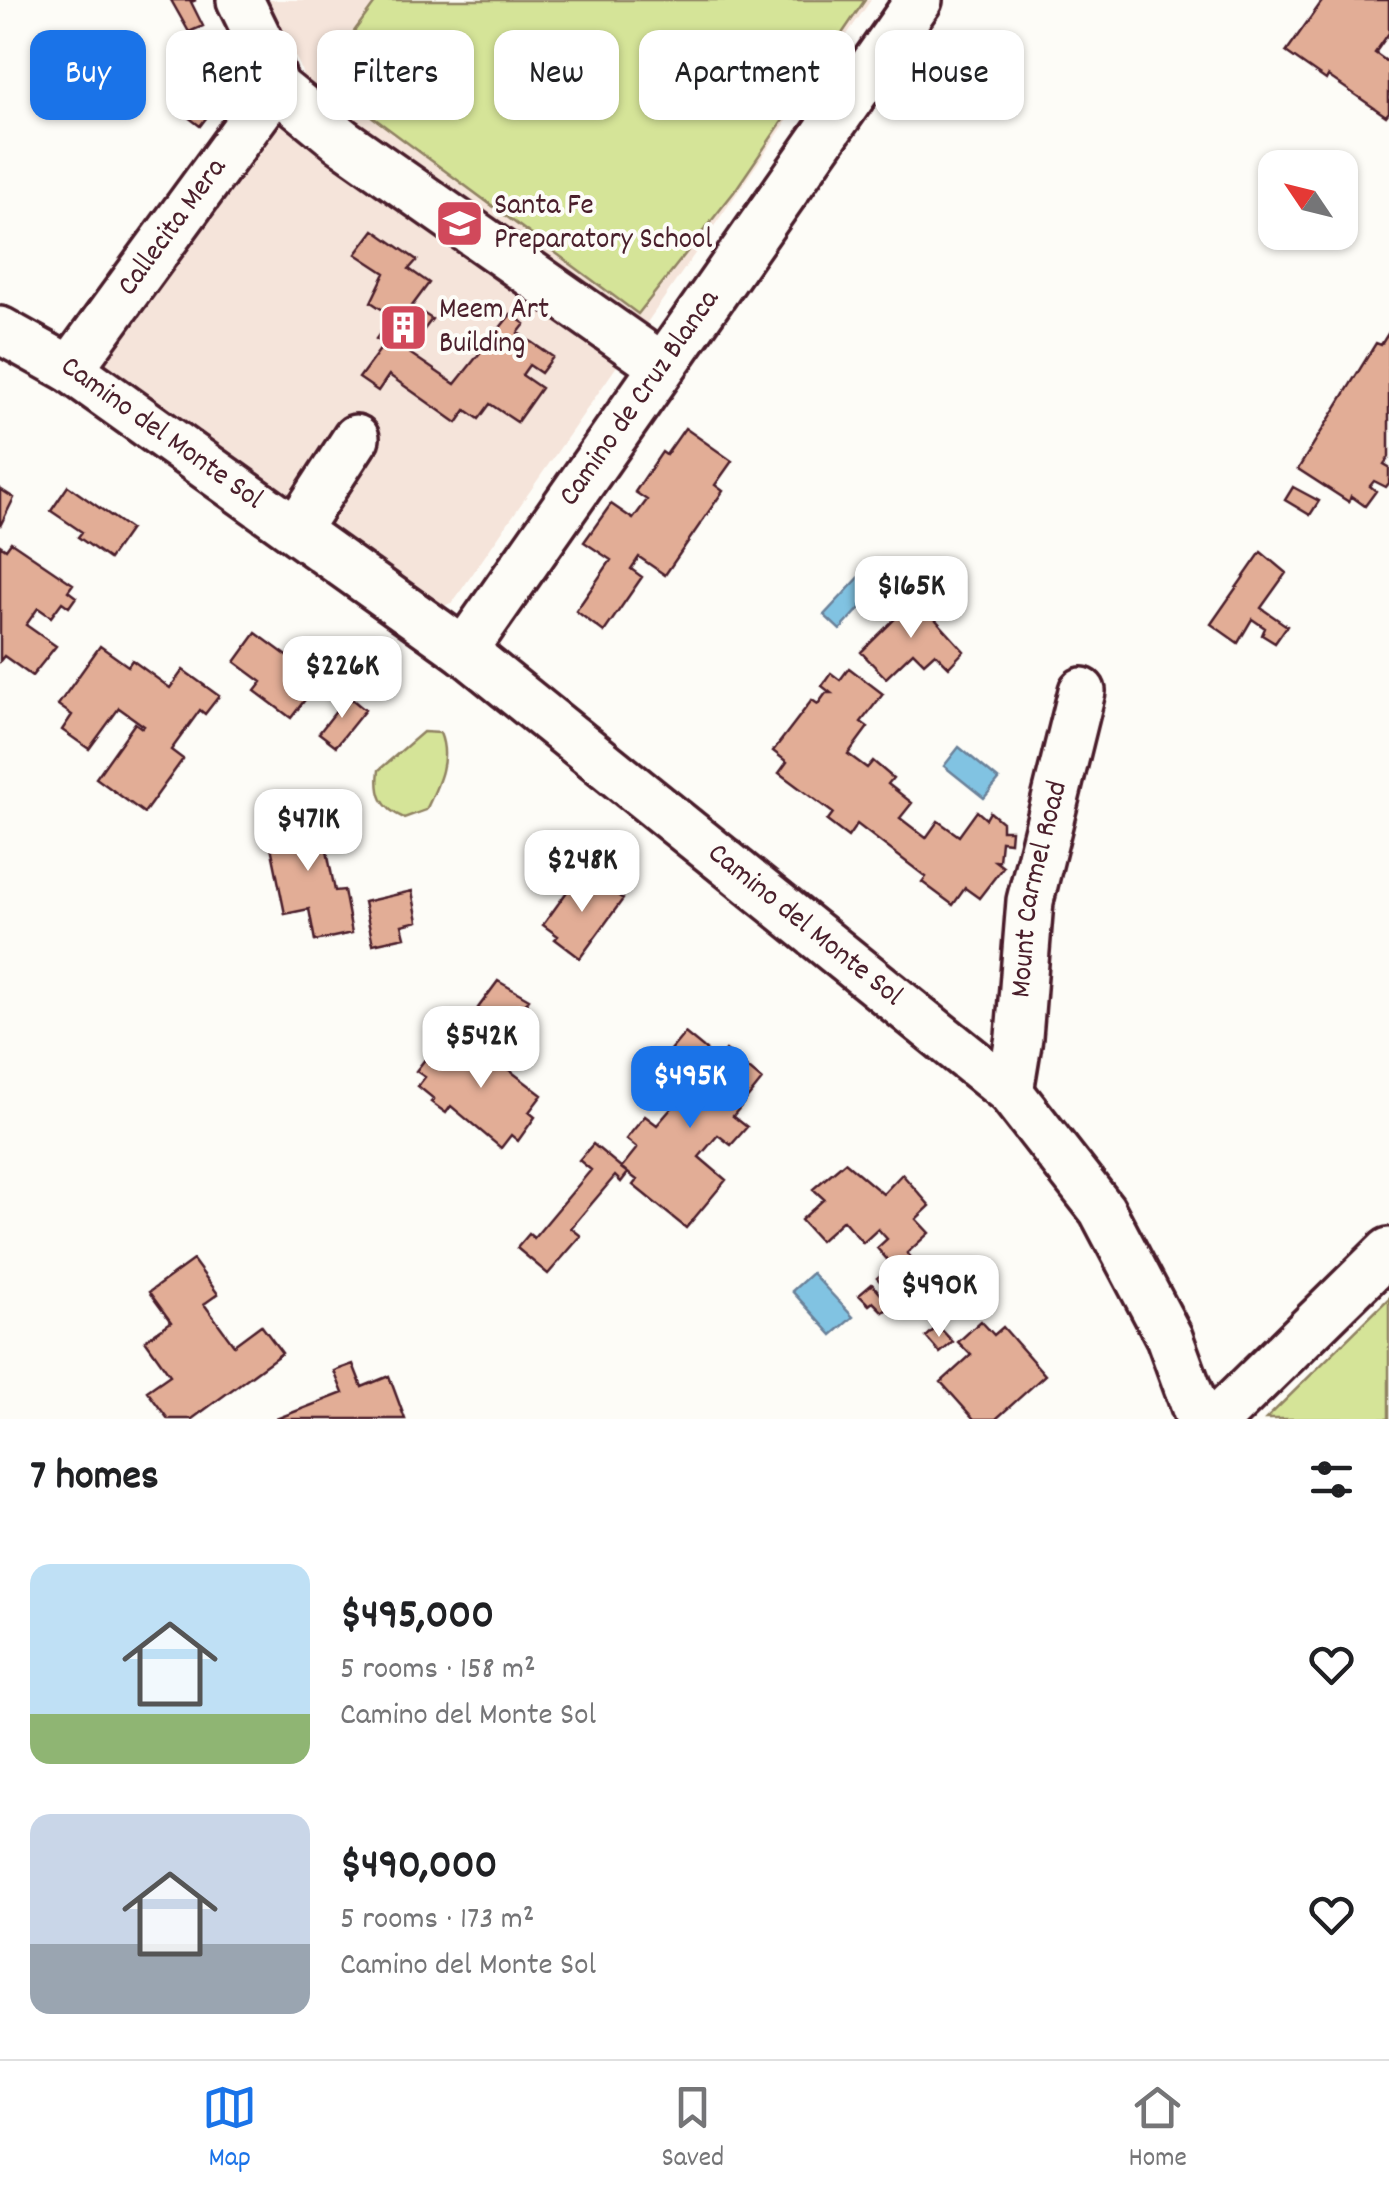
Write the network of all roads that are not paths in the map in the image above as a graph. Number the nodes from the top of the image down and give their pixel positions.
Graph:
1 (240, 0) edge
2 (919, 0) edge
3 (252, 30) edge
4 (297, 104) edge
5 (252, 120) edge
6 (0, 330) edge
7 (662, 366) junction
8 (70, 368) junction
9 (356, 438) dead end
10 (296, 530) junction
11 (464, 651) junction
12 (1082, 691) dead end
13 (1010, 1092) junction
14 (1389, 1250) edge
15 (1199, 1419) edge
16 (1218, 1419) edge

1 - 3 street
2 - 7 street, Camino de Cruz Blanca
4 - 7 street
5 - 8 street, Callecita Mera
6 - 8 street, Camino del Monte Sol
7 - 11 street, Camino de Cruz Blanca
8 - 10 street, Camino del Monte Sol
9 - 10 street
10 - 11 street, Camino del Monte Sol
11 - 13 street, Camino del Monte Sol
12 - 13 street, Mount Carmel Road
13 - 15 street, Camino del Monte Sol
14 - 16 street

